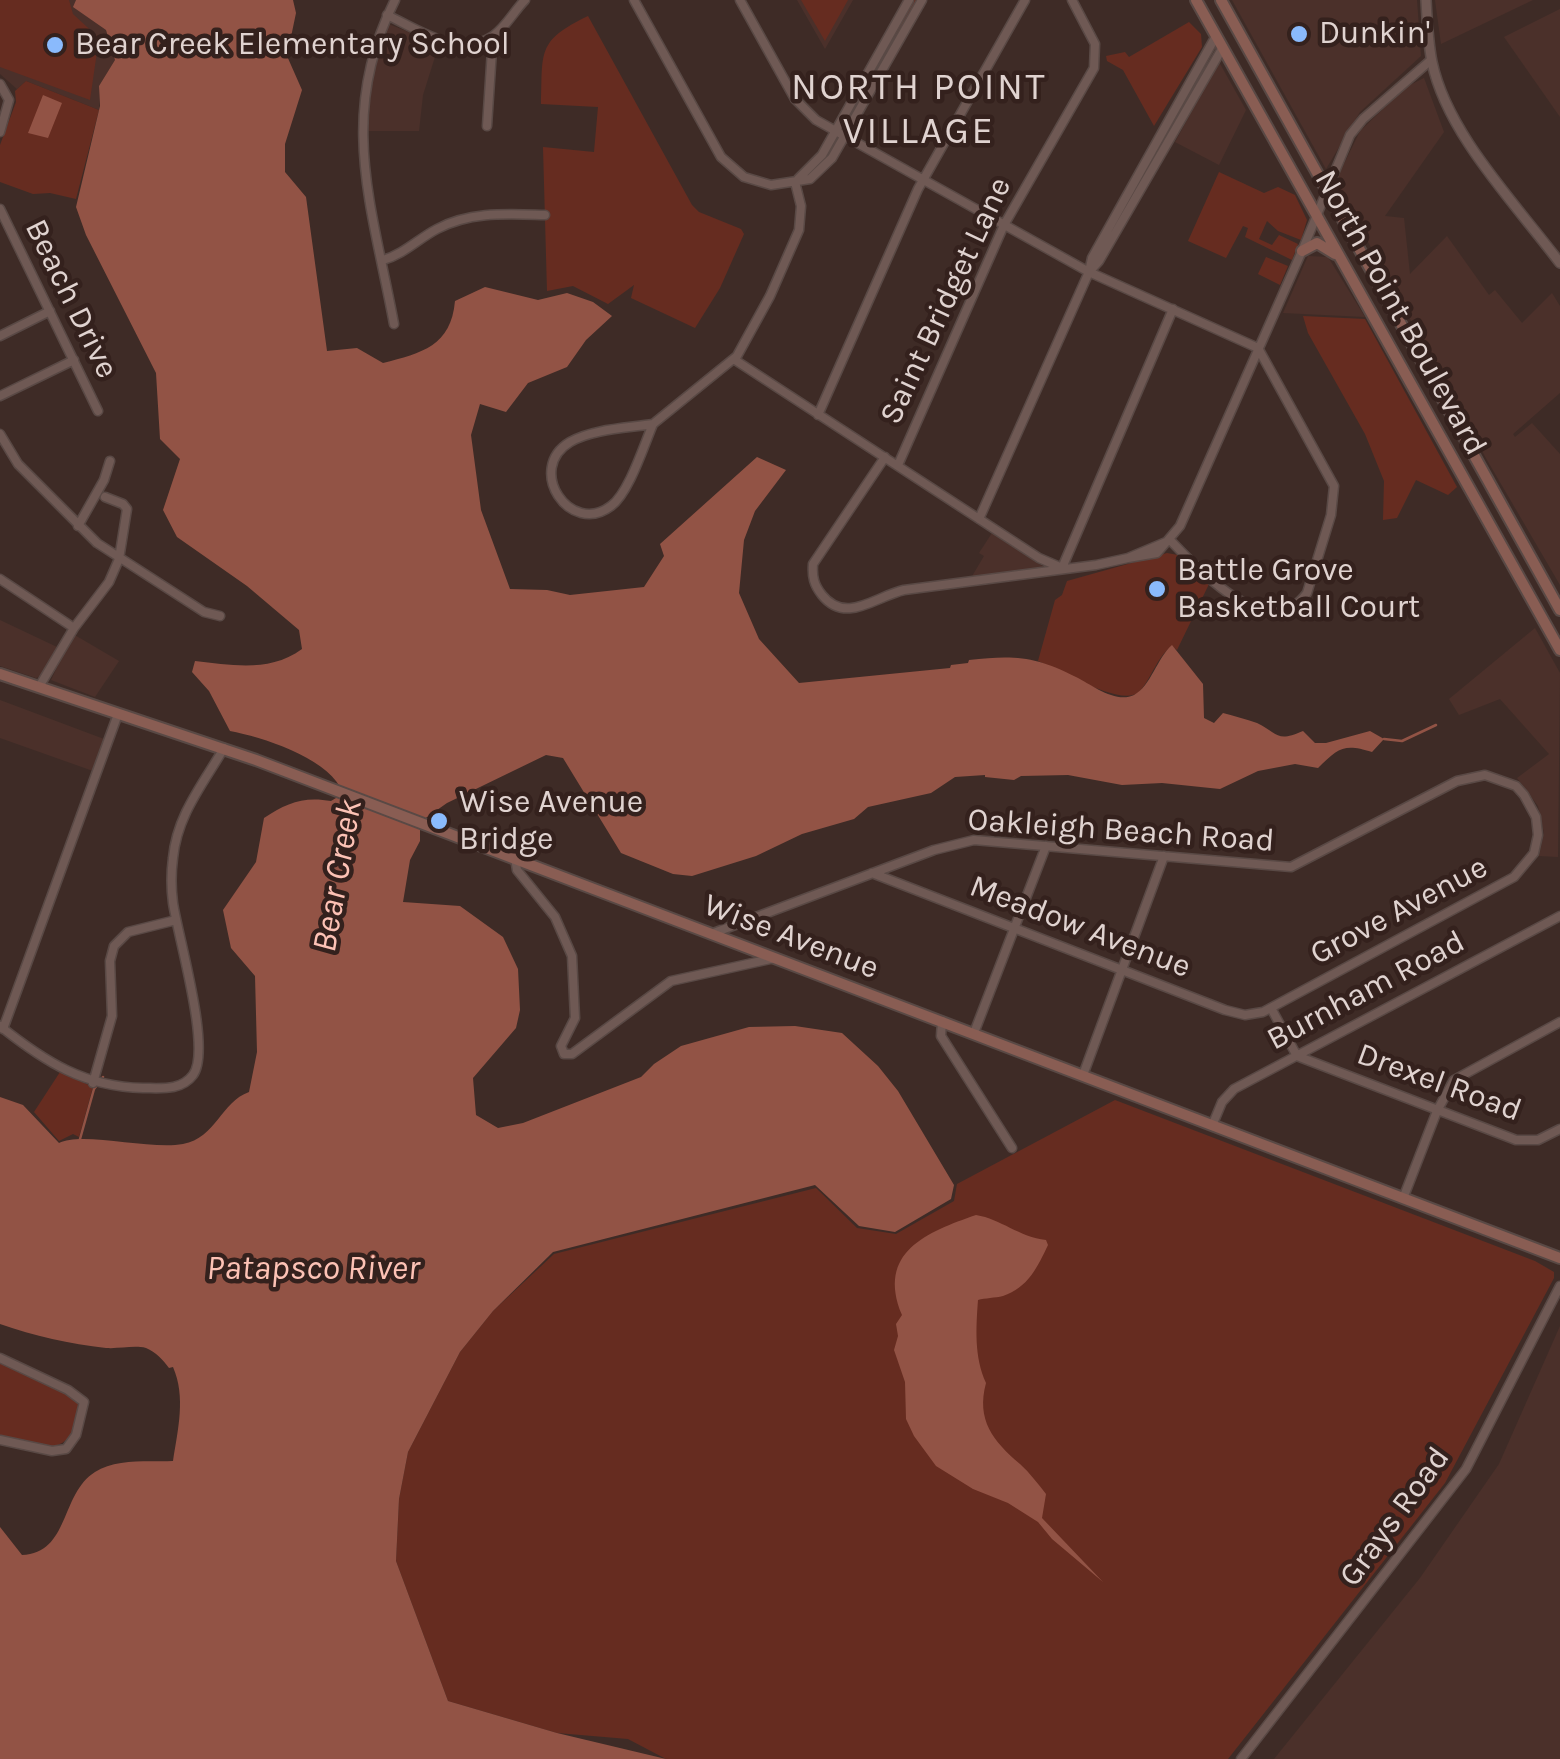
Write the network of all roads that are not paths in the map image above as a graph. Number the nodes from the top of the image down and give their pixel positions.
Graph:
1 (395, 0) edge
2 (526, 0) edge
3 (634, 0) edge
4 (740, 0) edge
5 (910, 0) edge
6 (922, 0) edge
7 (1026, 0) edge
8 (1072, 0) edge
9 (1196, 0) edge
10 (1221, 0) edge
11 (1426, 0) edge
12 (387, 15) junction
13 (1216, 36) junction
14 (488, 39) junction
15 (1223, 48) junction
16 (1431, 60) junction
17 (0, 84) edge
18 (487, 126) dead end
19 (834, 131) junction
20 (0, 132) edge
21 (844, 136) junction
22 (923, 180) junction
23 (795, 182) junction
24 (1327, 191) junction
25 (0, 209) edge
26 (1316, 214) junction
27 (545, 215) dead end
28 (1004, 225) junction
29 (1302, 250) junction
30 (382, 260) junction
31 (1342, 260) junction
32 (1560, 263) edge
33 (1089, 272) junction
34 (1173, 309) junction
35 (50, 310) junction
36 (394, 324) dead end
37 (0, 336) edge
38 (1258, 348) junction
39 (74, 360) junction
40 (735, 360) junction
41 (1434, 382) junction
42 (1415, 391) junction
43 (0, 396) edge
44 (98, 411) dead end
45 (818, 415) junction
46 (653, 424) junction
47 (0, 434) edge
48 (8, 451) junction
49 (885, 458) junction
50 (0, 460) edge
51 (110, 462) dead end
52 (898, 465) junction
53 (105, 497) dead end
54 (979, 518) junction
55 (78, 526) junction
56 (1170, 540) junction
57 (118, 559) junction
58 (1062, 568) junction
59 (0, 578) edge
60 (1560, 610) edge
61 (220, 616) dead end
62 (74, 628) junction
63 (1560, 650) edge
64 (0, 674) edge
65 (38, 687) junction
66 (118, 714) junction
67 (224, 748) junction
68 (1462, 779) joint
69 (1046, 846) junction
70 (1164, 856) junction
71 (515, 858) junction
72 (872, 872) junction
73 (1560, 916) edge
74 (176, 920) junction
75 (1016, 929) junction
76 (711, 934) junction
77 (776, 958) junction
78 (1122, 969) junction
79 (1271, 1008) junction
80 (942, 1021) junction
81 (1560, 1022) edge
82 (2, 1027) edge
83 (974, 1033) junction
84 (1297, 1056) junction
85 (1083, 1075) junction
86 (93, 1083) junction
87 (1437, 1111) junction
88 (1212, 1126) junction
89 (1560, 1129) edge
90 (1012, 1148) dead end
91 (1404, 1196) junction
92 (1560, 1258) edge
93 (1560, 1286) edge
94 (0, 1358) edge
95 (0, 1440) edge
96 (1241, 1759) edge

1 - 12 street
2 - 14 street
3 - 23 street
4 - 19 street
5 - 19 street
6 - 21 street
7 - 22 street
8 - 28 street, Saint Bridget Lane
9 - 13 main road, North Point Boulevard
10 - 24 main road, North Point Boulevard
11 - 16 street
12 - 14 street
12 - 30 street
13 - 15 main road, North Point Boulevard
13 - 33 street
14 - 18 street
15 - 26 main road, North Point Boulevard
15 - 33 street
16 - 24 street
16 - 32 street
17 - 20 street
19 - 21 street
19 - 23 street
21 - 22 street
21 - 23 street
22 - 28 street
22 - 45 street
23 - 40 street
24 - 26 street
24 - 41 main road, North Point Boulevard
25 - 35 street, Beach Drive
26 - 29 street
26 - 31 main road, North Point Boulevard
27 - 30 street
28 - 33 street
28 - 52 street, Saint Bridget Lane
29 - 31 main road
29 - 38 street
30 - 36 street
31 - 42 main road, North Point Boulevard
33 - 34 street
33 - 54 street
34 - 38 street
34 - 58 street
35 - 37 street
35 - 39 street, Beach Drive
38 - 56 street
38 - 56 street
39 - 43 street
39 - 44 street, Beach Drive
40 - 45 street
40 - 46 street
41 - 42 main road
41 - 60 main road, North Point Boulevard
42 - 63 main road, North Point Boulevard
45 - 49 street
46 - 46 street
47 - 48 street
48 - 50 street
48 - 55 street
49 - 52 street
49 - 58 street
51 - 55 street
52 - 54 street
53 - 57 street
54 - 58 street
55 - 57 street
56 - 58 street
57 - 61 street
57 - 62 street
59 - 62 street
62 - 65 street
64 - 65 main road, Wise Avenue
65 - 66 main road, Wise Avenue
66 - 67 main road, Wise Avenue
66 - 82 street
67 - 71 main road, Wise Avenue
67 - 74 street
68 - 70 street, Oakleigh Beach Road
68 - 79 street, Grove Avenue
69 - 70 street, Oakleigh Beach Road
69 - 72 street, Oakleigh Beach Road
69 - 75 street
70 - 78 street
71 - 76 main road, Wise Avenue
71 - 77 street
72 - 75 street, Meadow Avenue
72 - 76 street, Oakleigh Beach Road
73 - 84 street, Burnham Road
74 - 86 street
74 - 86 street
75 - 78 street, Meadow Avenue
75 - 83 street
76 - 77 main road, Wise Avenue
77 - 80 main road, Wise Avenue
78 - 79 street, Meadow Avenue
78 - 85 street
79 - 84 street
80 - 83 main road, Wise Avenue
80 - 90 street
81 - 87 street
82 - 86 street
83 - 85 main road, Wise Avenue
84 - 87 street, Drexel Road
84 - 88 street, Burnham Road
85 - 88 main road, Wise Avenue
87 - 89 street, Drexel Road
87 - 91 street
88 - 91 main road, Wise Avenue
91 - 92 main road, Wise Avenue
93 - 96 street, Grays Road
94 - 95 street

